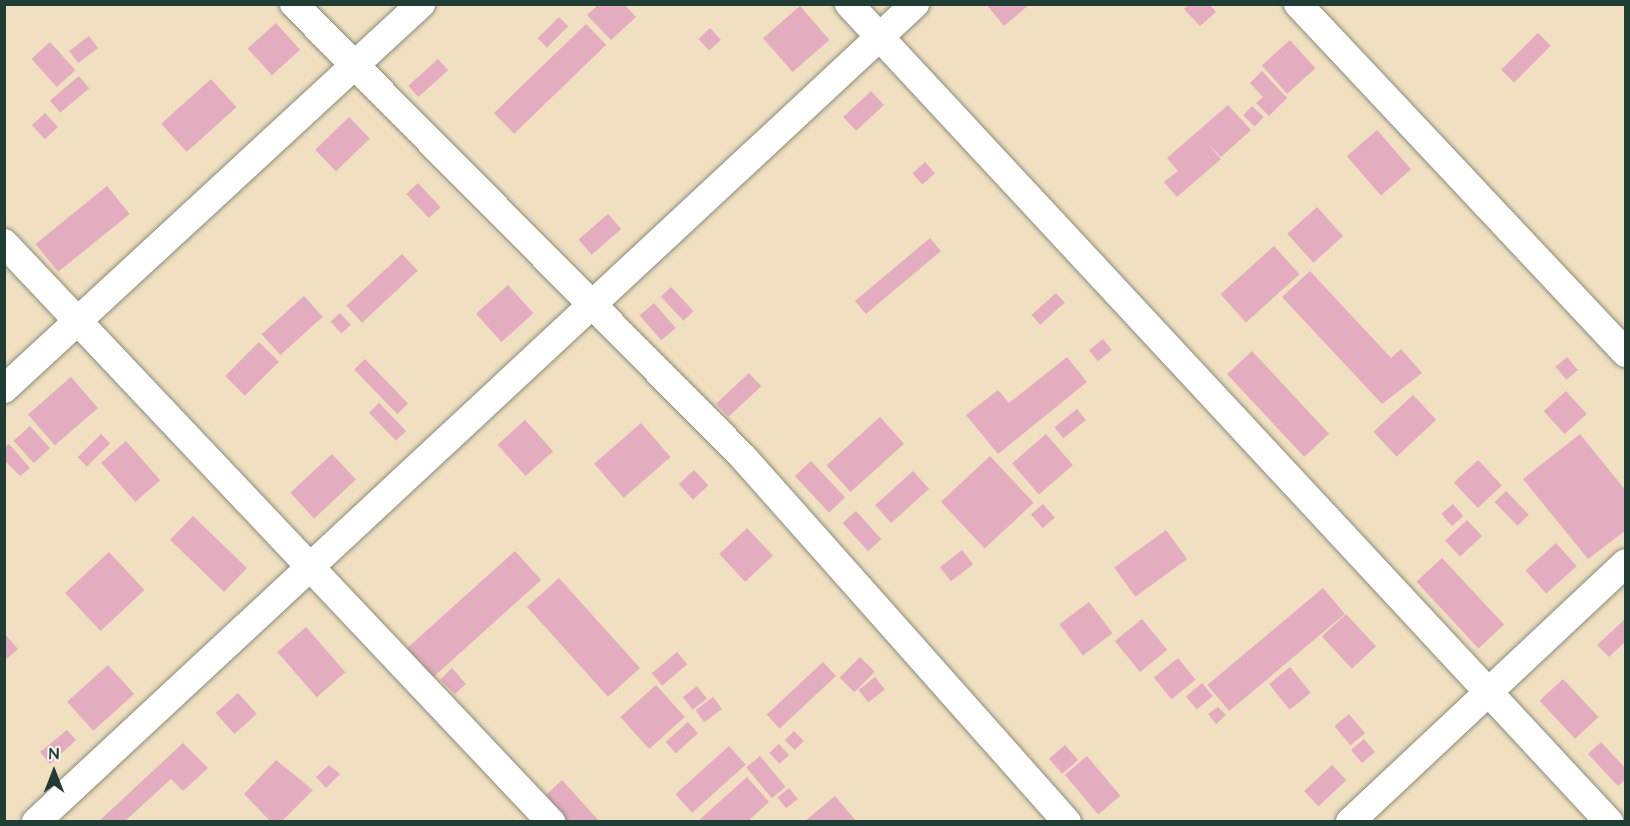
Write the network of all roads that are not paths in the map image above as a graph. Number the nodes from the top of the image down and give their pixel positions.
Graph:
1 (294, 4) edge
2 (421, 4) edge
3 (849, 4) edge
4 (915, 4) edge
5 (1298, 4) edge
6 (879, 37) junction
7 (353, 67) junction
8 (4, 243) edge
9 (592, 305) junction
10 (77, 322) junction
11 (1626, 353) edge
12 (4, 389) edge
13 (1626, 563) edge
14 (310, 567) junction
15 (1490, 693) junction
16 (36, 822) edge
17 (551, 822) edge
18 (1067, 822) edge
19 (1350, 822) edge
20 (1610, 822) edge

1 - 7 street
2 - 7 street
3 - 6 street
4 - 6 street
5 - 11 street
6 - 9 street
6 - 15 street
7 - 9 street
7 - 10 street
8 - 10 street
9 - 14 street
9 - 18 street
10 - 12 street
10 - 14 street
13 - 15 street
14 - 16 street
14 - 17 street
15 - 19 street
15 - 20 street

